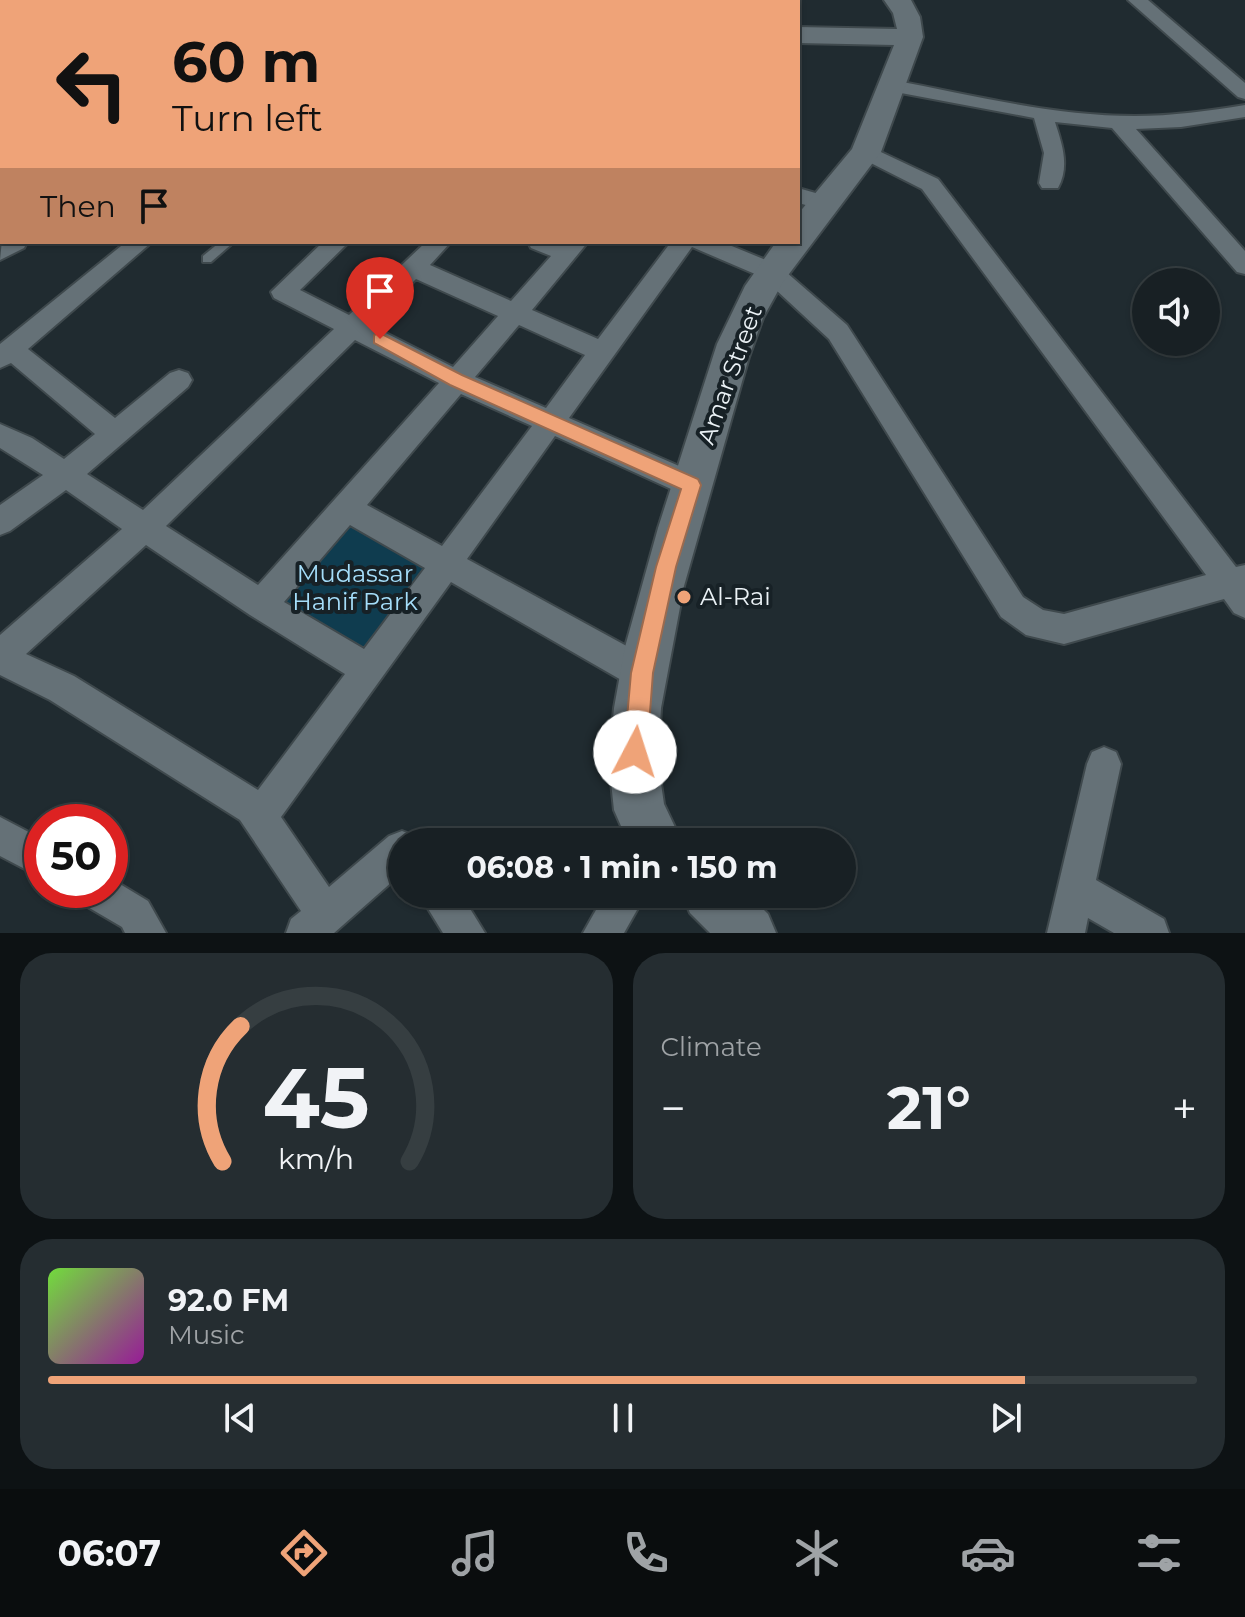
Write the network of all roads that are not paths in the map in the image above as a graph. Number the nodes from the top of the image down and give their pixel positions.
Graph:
1 (897, 0) edge
2 (1137, 0) edge
3 (800, 35) edge
4 (910, 37) junction
5 (892, 86) junction
6 (1245, 93) edge
7 (1245, 111) edge
8 (1042, 113) junction
9 (1119, 123) junction
10 (866, 152) junction
11 (1050, 183) dead end
12 (811, 199) edge
13 (800, 230) edge
14 (139, 244) edge
15 (226, 244) edge
16 (336, 244) edge
17 (438, 244) edge
18 (552, 244) edge
19 (682, 244) edge
20 (711, 244) edge
21 (572, 247) edge
22 (782, 257) edge
23 (207, 259) dead end
24 (1245, 266) edge
25 (414, 268) junction
26 (514, 314) junction
27 (354, 325) junction
28 (603, 352) junction
29 (6, 353) edge
30 (179, 380) dead end
31 (456, 380) junction
32 (552, 422) junction
33 (114, 433) junction
34 (7, 447) edge
35 (65, 475) junction
36 (692, 485) junction
37 (346, 508) junction
38 (0, 522) edge
39 (145, 527) junction
40 (448, 564) junction
41 (1240, 588) edge
42 (261, 605) junction
43 (0, 657) edge
44 (369, 670) junction
45 (642, 673) junction
46 (1104, 764) dead end
47 (260, 817) junction
48 (646, 828) edge
49 (0, 835) edge
50 (24, 849) edge
51 (388, 861) edge
52 (1077, 890) junction
53 (125, 908) edge
54 (448, 908) edge
55 (618, 908) edge
56 (723, 908) edge
57 (315, 924) edge
58 (147, 933) edge
59 (466, 933) edge
60 (602, 933) edge
61 (749, 933) edge
62 (1066, 933) edge
63 (1150, 933) edge

1 - 4 main road
2 - 6 street
3 - 4 main road
4 - 5 main road
5 - 8 street
5 - 10 main road
7 - 9 street
8 - 9 street
8 - 11 street
9 - 24 street
10 - 12 main road
10 - 41 street
12 - 13 main road
14 - 29 street
15 - 23 lane
16 - 27 street
17 - 25 street
18 - 21 street
19 - 28 street
20 - 22 street
21 - 26 street
22 - 36 main road, Amar Street
22 - 41 street
25 - 26 street
25 - 27 street
26 - 28 street
26 - 31 street
27 - 31 street
27 - 39 street
28 - 32 street
29 - 33 street
30 - 33 street
31 - 32 street
31 - 37 street
32 - 36 street
32 - 40 street
33 - 35 street
34 - 35 street
35 - 38 street
35 - 39 street
36 - 45 main road, Amar Street
37 - 40 street
37 - 42 street
39 - 42 street
39 - 43 street
40 - 44 street
40 - 45 street
42 - 44 street
43 - 47 street
44 - 47 street
45 - 48 main road, Amar Street
46 - 52 street
47 - 57 street
49 - 50 street
51 - 57 street
52 - 62 street
52 - 63 street
53 - 58 street
54 - 59 street
55 - 60 street
56 - 61 main road

